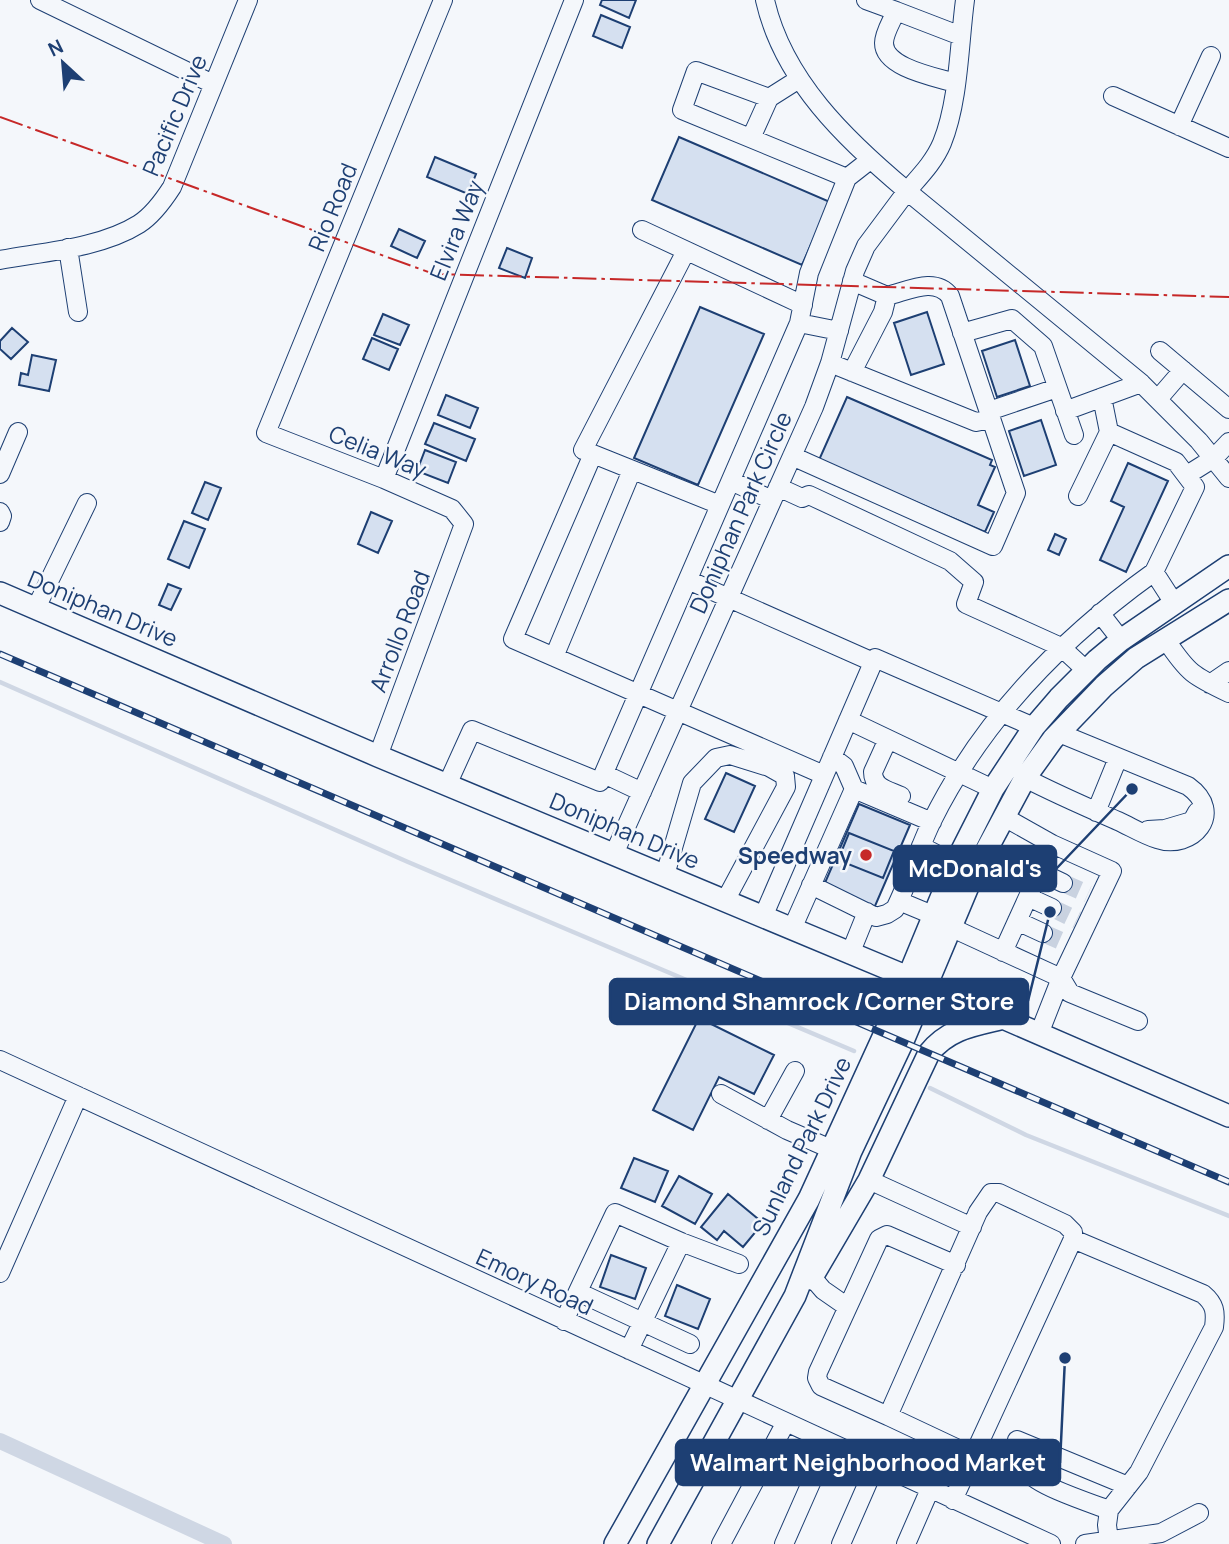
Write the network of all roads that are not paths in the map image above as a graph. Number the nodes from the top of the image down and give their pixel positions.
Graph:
1 (248, 0) edge
2 (443, 0) edge
3 (574, 0) edge
4 (765, 0) edge
5 (866, 0) edge
6 (965, 0) edge
7 (47, 2) edge
8 (896, 11) junction
9 (961, 36) junction
10 (1211, 56) dead end
11 (799, 79) junction
12 (955, 83) junction
13 (213, 84) junction
14 (1113, 96) dead end
15 (769, 98) junction
16 (1179, 126) junction
17 (751, 138) junction
18 (1229, 148) edge
19 (870, 160) junction
20 (847, 178) junction
21 (907, 191) junction
22 (642, 230) dead end
23 (68, 248) junction
24 (686, 251) junction
25 (0, 260) edge
26 (852, 281) junction
27 (1032, 294) junction
28 (887, 296) junction
29 (803, 305) junction
30 (78, 312) dead end
31 (1012, 318) junction
32 (799, 323) junction
33 (839, 331) junction
34 (962, 333) junction
35 (1160, 351) dead end
36 (830, 363) junction
37 (1184, 370) junction
38 (852, 372) junction
39 (1140, 383) junction
40 (1057, 388) junction
41 (1102, 397) junction
42 (1158, 399) junction
43 (1229, 409) edge
44 (1065, 411) junction
45 (990, 415) junction
46 (18, 432) dead end
47 (1110, 432) junction
48 (267, 433) joint
49 (1074, 435) dead end
50 (1229, 442) edge
51 (593, 454) junction
52 (792, 456) junction
53 (1214, 457) junction
54 (632, 470) junction
55 (0, 474) edge
56 (1187, 475) junction
57 (1229, 478) edge
58 (384, 479) junction
59 (731, 481) junction
60 (775, 494) junction
61 (1077, 496) dead end
62 (87, 503) dead end
63 (720, 505) junction
64 (0, 512) edge
65 (0, 522) edge
66 (464, 524) joint
67 (1229, 566) edge
68 (1154, 572) junction
69 (688, 580) junction
70 (0, 593) edge
71 (728, 599) junction
72 (1229, 600) edge
73 (1174, 603) junction
74 (36, 608) junction
75 (1100, 613) junction
76 (1121, 640) junction
77 (1166, 640) junction
78 (1061, 647) junction
79 (554, 657) junction
80 (873, 662) junction
81 (1087, 671) junction
82 (1229, 671) edge
83 (1210, 684) junction
84 (1229, 693) edge
85 (639, 695) junction
86 (1002, 711) junction
87 (678, 712) junction
88 (848, 720) junction
89 (1034, 727) junction
90 (723, 731) junction
91 (1059, 733) junction
92 (888, 739) junction
93 (378, 756) junction
94 (832, 757) junction
95 (716, 758) junction
96 (1118, 758) junction
97 (959, 771) junction
98 (604, 774) junction
99 (788, 774) junction
100 (824, 775) junction
101 (1026, 778) junction
102 (447, 785) junction
103 (854, 789) junction
104 (993, 789) junction
105 (642, 792) junction
106 (814, 799) junction
107 (1096, 812) junction
108 (842, 816) junction
109 (934, 817) junction
110 (1004, 817) junction
111 (1052, 844) junction
112 (921, 846) junction
113 (614, 854) junction
114 (789, 857) junction
115 (955, 864) junction
116 (1040, 872) junction
117 (666, 875) junction
118 (815, 877) junction
119 (1063, 883) tunnel mouth
120 (1028, 897) junction
121 (725, 901) junction
122 (899, 901) junction
123 (1052, 908) tunnel mouth
124 (867, 912) junction
125 (763, 917) junction
126 (942, 921) junction
127 (1017, 921) junction
128 (792, 929) junction
129 (1043, 933) tunnel mouth
130 (1003, 952) junction
131 (850, 954) junction
132 (906, 977) junction
133 (1062, 978) junction
134 (927, 985) junction
135 (1004, 1018) junction
136 (1138, 1021) dead end
137 (1039, 1034) junction
138 (0, 1060) edge
139 (795, 1071) dead end
140 (720, 1094) dead end
141 (78, 1096) junction
142 (1229, 1116) edge
143 (768, 1120) junction
144 (831, 1149) junction
145 (869, 1180) junction
146 (972, 1227) junction
147 (1073, 1238) junction
148 (681, 1242) junction
149 (739, 1264) dead end
150 (956, 1265) junction
151 (0, 1273) edge
152 (808, 1273) junction
153 (578, 1292) junction
154 (846, 1306) junction
155 (564, 1321) junction
156 (643, 1322) junction
157 (690, 1344) dead end
158 (629, 1350) junction
159 (705, 1384) junction
160 (737, 1400) junction
161 (888, 1416) junction
162 (786, 1422) junction
163 (988, 1426) junction
164 (1017, 1440) junction
165 (838, 1446) junction
166 (771, 1454) junction
167 (973, 1456) junction
168 (876, 1464) junction
169 (814, 1476) junction
170 (1128, 1486) junction
171 (930, 1489) junction
172 (953, 1500) junction
173 (1109, 1510) junction
174 (1199, 1513) dead end
175 (1109, 1541) junction
176 (615, 1544) edge
177 (658, 1544) edge
178 (721, 1544) edge
179 (785, 1544) edge
180 (841, 1544) edge
181 (906, 1544) edge
182 (1051, 1544) edge
183 (1085, 1544) edge

1 - 13 street, Pacific Drive
2 - 48 street, Rio Road
3 - 58 street, Elvira Way
4 - 11 street
5 - 8 street
6 - 9 street, Doniphan Park Circle
7 - 13 street
8 - 9 street
8 - 12 street
9 - 12 street, Doniphan Park Circle
10 - 16 street
11 - 15 street
11 - 19 street
12 - 21 street, Doniphan Park Circle
13 - 23 street, Pacific Drive
14 - 16 street
15 - 17 street
15 - 17 street
16 - 18 street
17 - 20 street
19 - 20 street
19 - 21 street
20 - 29 street
21 - 26 street, Doniphan Park Circle
21 - 27 street
22 - 24 street
23 - 25 street, Pacific Drive
23 - 30 street
24 - 29 street
24 - 51 street
26 - 28 street
26 - 33 street, Doniphan Park Circle
27 - 31 street
27 - 39 street
28 - 34 street
28 - 38 street
29 - 32 street
31 - 34 street
31 - 40 street
32 - 33 street
32 - 59 street
33 - 36 street, Doniphan Park Circle
34 - 45 street
35 - 37 street
36 - 38 street
36 - 52 street, Doniphan Park Circle
37 - 42 street
37 - 43 street
38 - 45 street
39 - 41 street
39 - 42 street
40 - 44 street
40 - 45 street
41 - 44 street
41 - 47 street
42 - 53 street
44 - 49 street
45 - 52 street
46 - 55 street
47 - 56 street
47 - 61 street
48 - 58 street, Celia Way
50 - 53 street
51 - 54 street
51 - 79 street
52 - 60 street, Doniphan Park Circle
53 - 56 street
53 - 57 street
54 - 63 street
54 - 79 street
56 - 68 street
58 - 66 street, Celia Way
59 - 60 street
59 - 63 street
60 - 71 street, Doniphan Park Circle
60 - 78 street
62 - 74 street
63 - 69 street
64 - 65 street
66 - 93 street, Arrollo Road
67 - 73 main road, Sunland Park Drive
68 - 73 street
68 - 75 street
69 - 71 street
69 - 85 street
70 - 74 main road, Doniphan Drive
71 - 80 street
71 - 87 street, Doniphan Park Circle
72 - 77 main road, Sunland Park Drive
73 - 76 main road, Sunland Park Drive
74 - 93 main road, Doniphan Drive
75 - 76 street
75 - 78 street
76 - 81 main road, Sunland Park Drive
77 - 83 street
77 - 91 main road, Sunland Park Drive
78 - 81 street
78 - 86 street
79 - 85 street
80 - 86 street
80 - 88 street
81 - 89 main road, Sunland Park Drive
82 - 83 street
83 - 84 street
85 - 87 street
85 - 98 street
86 - 89 street
86 - 97 street
87 - 90 street
87 - 105 street, Doniphan Park Circle
88 - 92 street
88 - 94 street
89 - 104 main road, Sunland Park Drive
90 - 95 street
90 - 99 street
91 - 96 street
91 - 101 main road, Sunland Park Drive
92 - 97 street
92 - 109 street
93 - 102 main road, Doniphan Drive
94 - 100 street
94 - 103 street
95 - 99 street
95 - 117 street
96 - 107 street
96 - 107 street
97 - 104 street
97 - 109 street
98 - 102 street
98 - 105 street
99 - 100 street
99 - 106 street
99 - 121 street
100 - 106 street
101 - 107 street
101 - 110 main road, Sunland Park Drive
102 - 113 main road, Doniphan Drive
103 - 108 street
103 - 109 street
104 - 115 main road, Sunland Park Drive
105 - 113 street, Doniphan Park Circle
106 - 108 street
106 - 114 street
108 - 118 street
109 - 112 street
110 - 111 street
110 - 126 main road, Sunland Park Drive
111 - 116 street
111 - 133 street
112 - 115 street
112 - 122 street
113 - 117 main road, Doniphan Drive
114 - 118 street
114 - 125 street
115 - 126 main road, Sunland Park Drive
116 - 119 street
116 - 120 street
117 - 121 main road, Doniphan Drive
118 - 124 street
118 - 128 street
120 - 123 street
120 - 127 street
121 - 125 main road, Doniphan Drive
122 - 124 street
122 - 126 street
124 - 131 street
125 - 128 main road, Doniphan Drive
126 - 130 street
126 - 132 main road, Sunland Park Drive
126 - 134 main road, Sunland Park Drive
127 - 129 street
127 - 130 street
128 - 131 main road, Doniphan Drive
130 - 133 street
131 - 132 main road, Doniphan Drive
132 - 134 main road, Doniphan Drive
132 - 144 main road, Sunland Park Drive
133 - 136 street
133 - 137 street
134 - 135 main road, Doniphan Drive
134 - 152 main road, Sunland Park Drive
135 - 137 main road, Doniphan Drive
135 - 145 main road
137 - 142 main road, Doniphan Drive
138 - 141 street, Emory Road
139 - 143 street
140 - 143 street
141 - 151 street
141 - 155 street, Emory Road
143 - 144 street
144 - 159 main road, Sunland Park Drive
145 - 146 street
145 - 152 main road
146 - 147 street
146 - 150 street
147 - 163 street
147 - 170 street
148 - 149 street
148 - 153 street
148 - 156 street
150 - 154 street
150 - 161 street
152 - 154 street
152 - 160 main road
153 - 155 street
153 - 156 street
154 - 161 street
155 - 158 street, Emory Road
156 - 157 street
156 - 158 street
158 - 159 street, Emory Road
159 - 160 street, Emory Road
159 - 176 main road, Sunland Park Drive
160 - 162 street, Emory Road
160 - 177 main road
161 - 167 street
162 - 165 street, Emory Road
162 - 166 street
163 - 164 street
163 - 167 street
164 - 170 street
164 - 173 street
165 - 168 street, Emory Road
165 - 169 street
166 - 169 street
166 - 178 street
167 - 172 street
168 - 171 street, Emory Road
168 - 180 street
169 - 179 street
170 - 173 street
171 - 172 street, Emory Road
171 - 181 street
172 - 182 street, Emory Road
173 - 175 street
174 - 175 street
175 - 183 street

